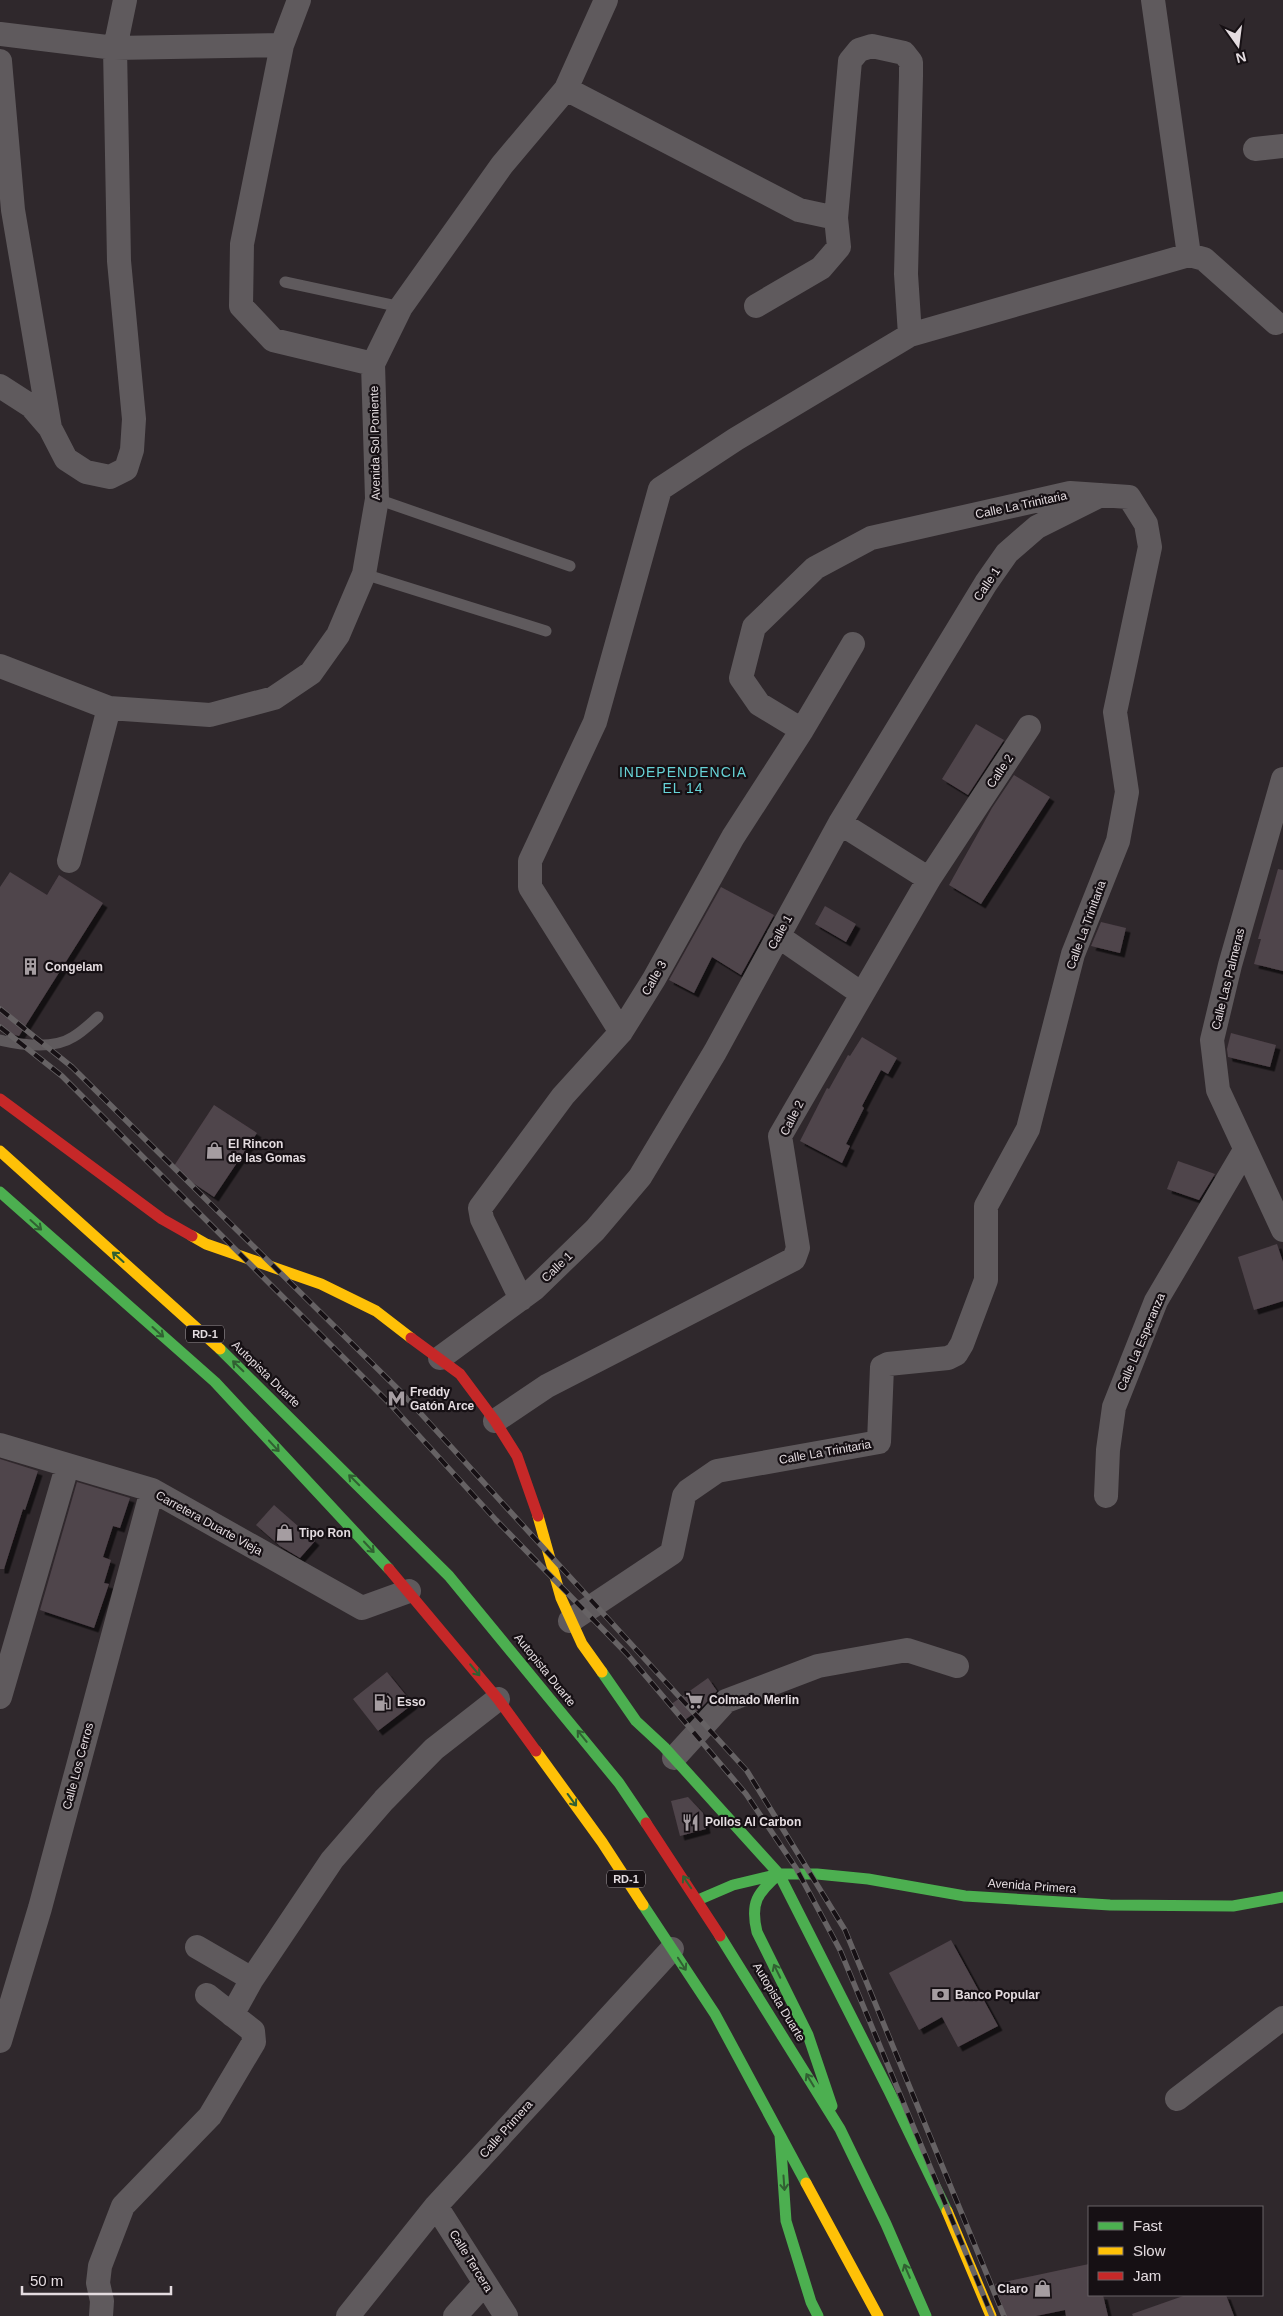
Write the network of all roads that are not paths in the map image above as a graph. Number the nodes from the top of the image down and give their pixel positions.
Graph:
1 (125, 0) edge
2 (298, 0) edge
3 (606, 0) edge
4 (1153, 0) edge
5 (0, 34) edge
6 (282, 45) junction
7 (115, 48) junction
8 (0, 61) edge
9 (566, 89) junction
10 (1283, 146) edge
11 (1255, 150) dead end
12 (836, 218) junction
13 (1189, 255) junction
14 (286, 282) dead end
15 (401, 306) junction
16 (756, 306) dead end
17 (1281, 324) edge
18 (910, 335) junction
19 (373, 364) junction
20 (0, 386) edge
21 (50, 428) junction
22 (1101, 495) junction
23 (377, 499) junction
24 (570, 566) dead end
25 (364, 574) junction
26 (546, 631) dead end
27 (852, 644) dead end
28 (0, 666) edge
29 (108, 708) junction
30 (1029, 727) dead end
31 (802, 730) junction
32 (1283, 779) edge
33 (840, 823) junction
34 (70, 861) dead end
35 (928, 879) junction
36 (778, 936) junction
37 (862, 994) junction
38 (98, 1017) dead end
39 (622, 1032) junction
40 (0, 1040) edge
41 (0, 1099) edge
42 (1245, 1150) junction
43 (0, 1151) edge
44 (0, 1192) edge
45 (1283, 1230) edge
46 (521, 1299) junction
47 (440, 1358) junction
48 (495, 1421) junction
49 (0, 1445) edge
50 (67, 1467) junction
51 (152, 1490) junction
52 (1106, 1496) dead end
53 (409, 1591) junction
54 (570, 1621) junction
55 (957, 1666) dead end
56 (0, 1696) edge
57 (498, 1699) junction
58 (674, 1758) junction
59 (779, 1874) junction
60 (1283, 1897) edge
61 (698, 1900) junction
62 (197, 1947) dead end
63 (672, 1949) junction
64 (252, 1979) junction
65 (207, 1995) dead end
66 (232, 2015) junction
67 (1283, 2018) edge
68 (0, 2041) edge
69 (1176, 2100) dead end
70 (840, 2130) junction
71 (780, 2135) junction
72 (436, 2206) junction
73 (485, 2283) junction
74 (101, 2316) edge
75 (348, 2316) edge
76 (455, 2316) edge
77 (506, 2316) edge
78 (818, 2316) edge
79 (878, 2316) edge
80 (926, 2316) edge
81 (991, 2316) edge

1 - 7 street
2 - 6 street
3 - 9 street, Avenida Sol Poniente
4 - 13 street
5 - 7 street
6 - 7 street
6 - 19 street
7 - 21 street
8 - 21 street
9 - 12 street
9 - 15 street, Avenida Sol Poniente
10 - 11 street
12 - 16 street
12 - 18 street
13 - 17 street
13 - 18 street
14 - 15 lane
15 - 19 street, Avenida Sol Poniente
18 - 39 street
19 - 23 street, Avenida Sol Poniente
20 - 21 street
22 - 31 street, Calle La Trinitaria
22 - 33 street, Calle 1
22 - 54 street, Calle La Trinitaria
23 - 24 lane
23 - 25 street, Avenida Sol Poniente
25 - 26 lane
25 - 29 street, Avenida Sol Poniente
27 - 31 street, Calle 3
28 - 29 street, Avenida Sol Poniente
29 - 34 street
30 - 35 street, Calle 2
31 - 39 street, Calle 3
32 - 42 street, Calle Las Palmeras
33 - 35 street
33 - 36 street, Calle 1
35 - 37 street, Calle 2
36 - 37 street
36 - 46 street, Calle 1
37 - 48 street, Calle 2
38 - 40 lane
39 - 46 street, Calle 3
41 - 47 main road
42 - 45 street, Calle Las Palmeras
42 - 52 street, Calle La Esperanza
61 -> 43 main road, Autopista Duarte / RD-1
44 -> 53 main road, RD-1
46 - 47 street, Calle 1
47 - 48 main road
48 - 54 main road
49 - 50 street, Carretera Duarte Vieja
50 - 51 street, Carretera Duarte Vieja
50 - 56 street
51 - 53 street, Carretera Duarte Vieja
51 - 68 street, Calle Los Cerros
53 -> 57 main road, RD-1
54 - 58 main road
55 - 58 street
57 -> 63 main road, RD-1
57 - 64 street
58 - 59 main road
59 - 60 main road, Avenida Primera
59 - 61 main road, Avenida Primera
70 -> 59 main road
59 - 81 main road
70 -> 61 main road, Autopista Duarte / RD-1
62 - 64 street
63 -> 71 main road, RD-1
63 - 72 street, Calle Primera
64 - 66 street
65 - 66 street
66 - 74 street
67 - 69 street
80 -> 70 main road, Autopista Duarte / RD-1
71 -> 78 main road
71 - 79 main road, RD-1
72 - 73 street, Calle Tercera
72 - 75 street, Calle Primera
73 - 76 street
73 - 77 street, Calle Tercera

